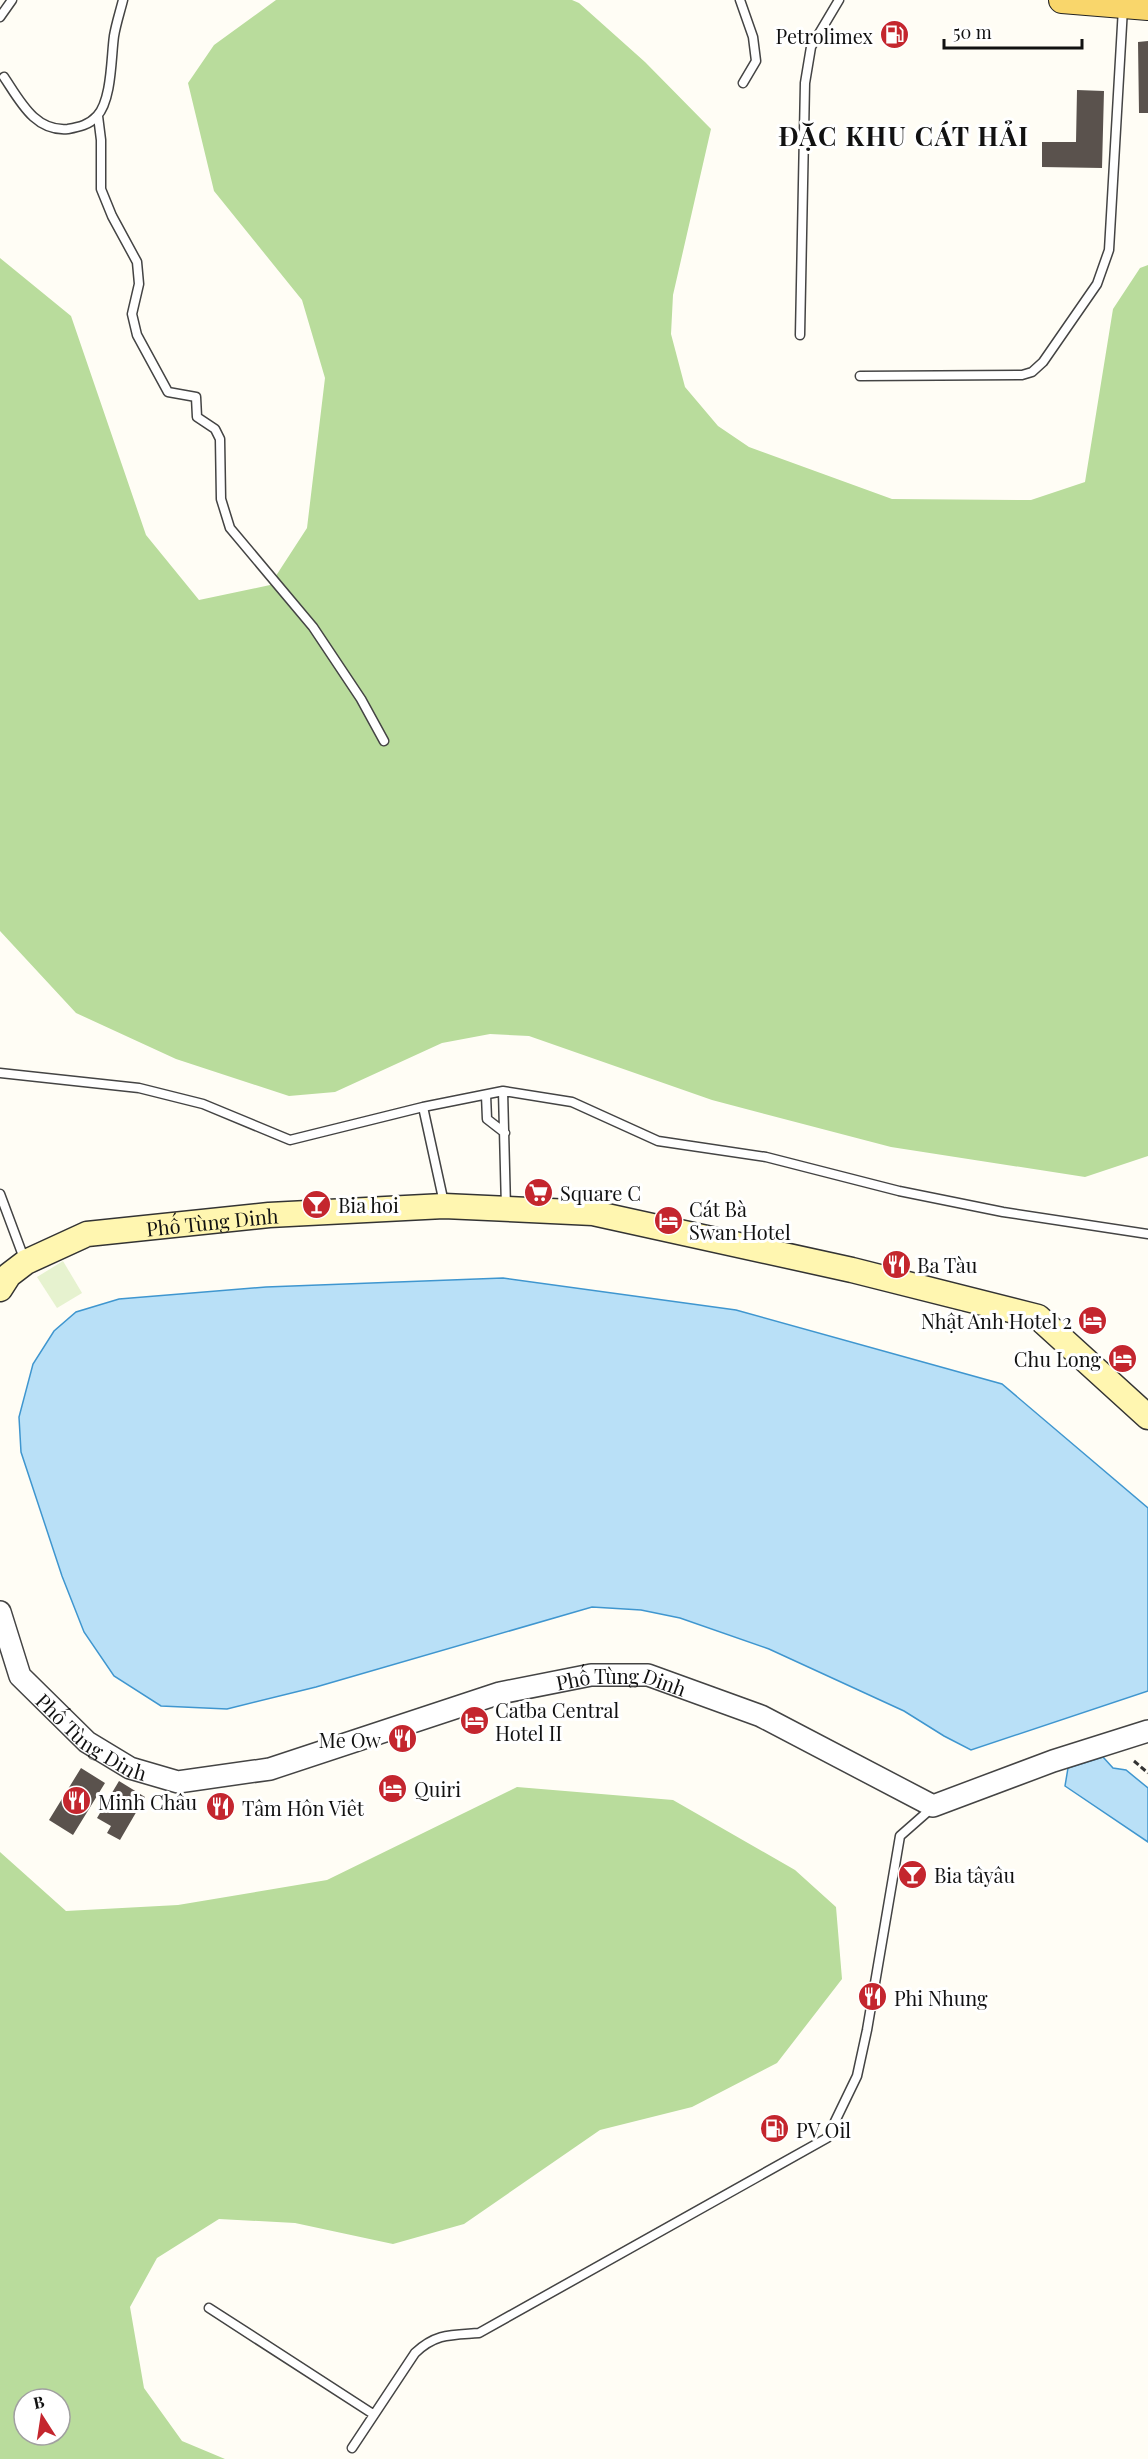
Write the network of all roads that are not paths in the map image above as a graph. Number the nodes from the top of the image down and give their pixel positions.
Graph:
1 (12, 0) edge
2 (123, 0) edge
3 (740, 0) edge
4 (839, 0) edge
5 (1062, 0) edge
6 (1123, 5) junction
7 (1148, 7) edge
8 (0, 17) edge
9 (4, 77) dead end
10 (743, 83) dead end
11 (98, 116) junction
12 (800, 335) dead end
13 (860, 376) dead end
14 (384, 741) dead end
15 (0, 1073) edge
16 (504, 1091) junction
17 (486, 1095) junction
18 (423, 1107) junction
19 (505, 1133) junction
20 (0, 1195) edge
21 (444, 1206) junction
22 (506, 1209) junction
23 (1147, 1237) edge
24 (10, 1274) edge
25 (1148, 1417) edge
26 (0, 1612) edge
27 (1148, 1731) edge
28 (933, 1806) junction
29 (209, 2308) dead end
30 (373, 2414) junction
31 (352, 2448) dead end

1 - 8 lane
2 - 11 lane
3 - 10 lane
4 - 12 lane
5 - 6 main road
6 - 7 main road
6 - 13 lane
9 - 11 lane
11 - 14 lane
15 - 18 lane
16 - 17 lane
16 - 19 lane
16 - 23 lane
17 - 18 lane
17 - 19 lane
18 - 21 lane
19 - 22 lane
20 - 24 lane
21 - 22 main road, Phố Tùng Dinh
21 - 24 main road, Phố Tùng Dinh
22 - 25 main road, Phố Tùng Dinh
26 - 28 street, Phố Tùng Dinh
27 - 28 street
28 - 30 lane
29 - 30 lane
30 - 31 lane

